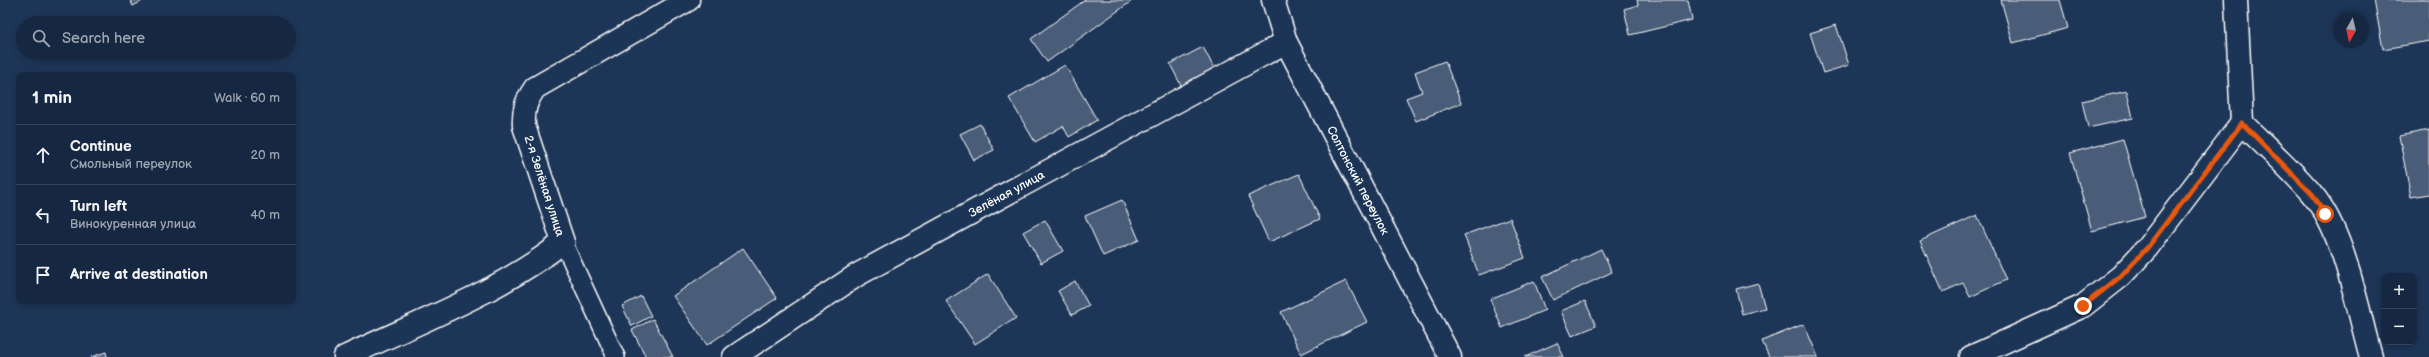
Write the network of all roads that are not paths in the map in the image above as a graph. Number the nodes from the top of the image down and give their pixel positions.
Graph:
1 (688, 0) edge
2 (1273, 0) edge
3 (2236, 0) edge
4 (1286, 42) junction
5 (2242, 123) junction
6 (563, 242) junction
7 (345, 357) edge
8 (616, 357) edge
9 (734, 357) edge
10 (1450, 357) edge
11 (1972, 357) edge
12 (2371, 357) edge

1 - 6 street, 2-я Зелёная улица
2 - 4 street, Солтонский переулок
3 - 5 street
4 - 9 street, Зелёная улица
4 - 10 street, Солтонский переулок
5 - 11 street
5 - 12 street
6 - 7 street, 2-я Зелёная улица
6 - 8 lane

